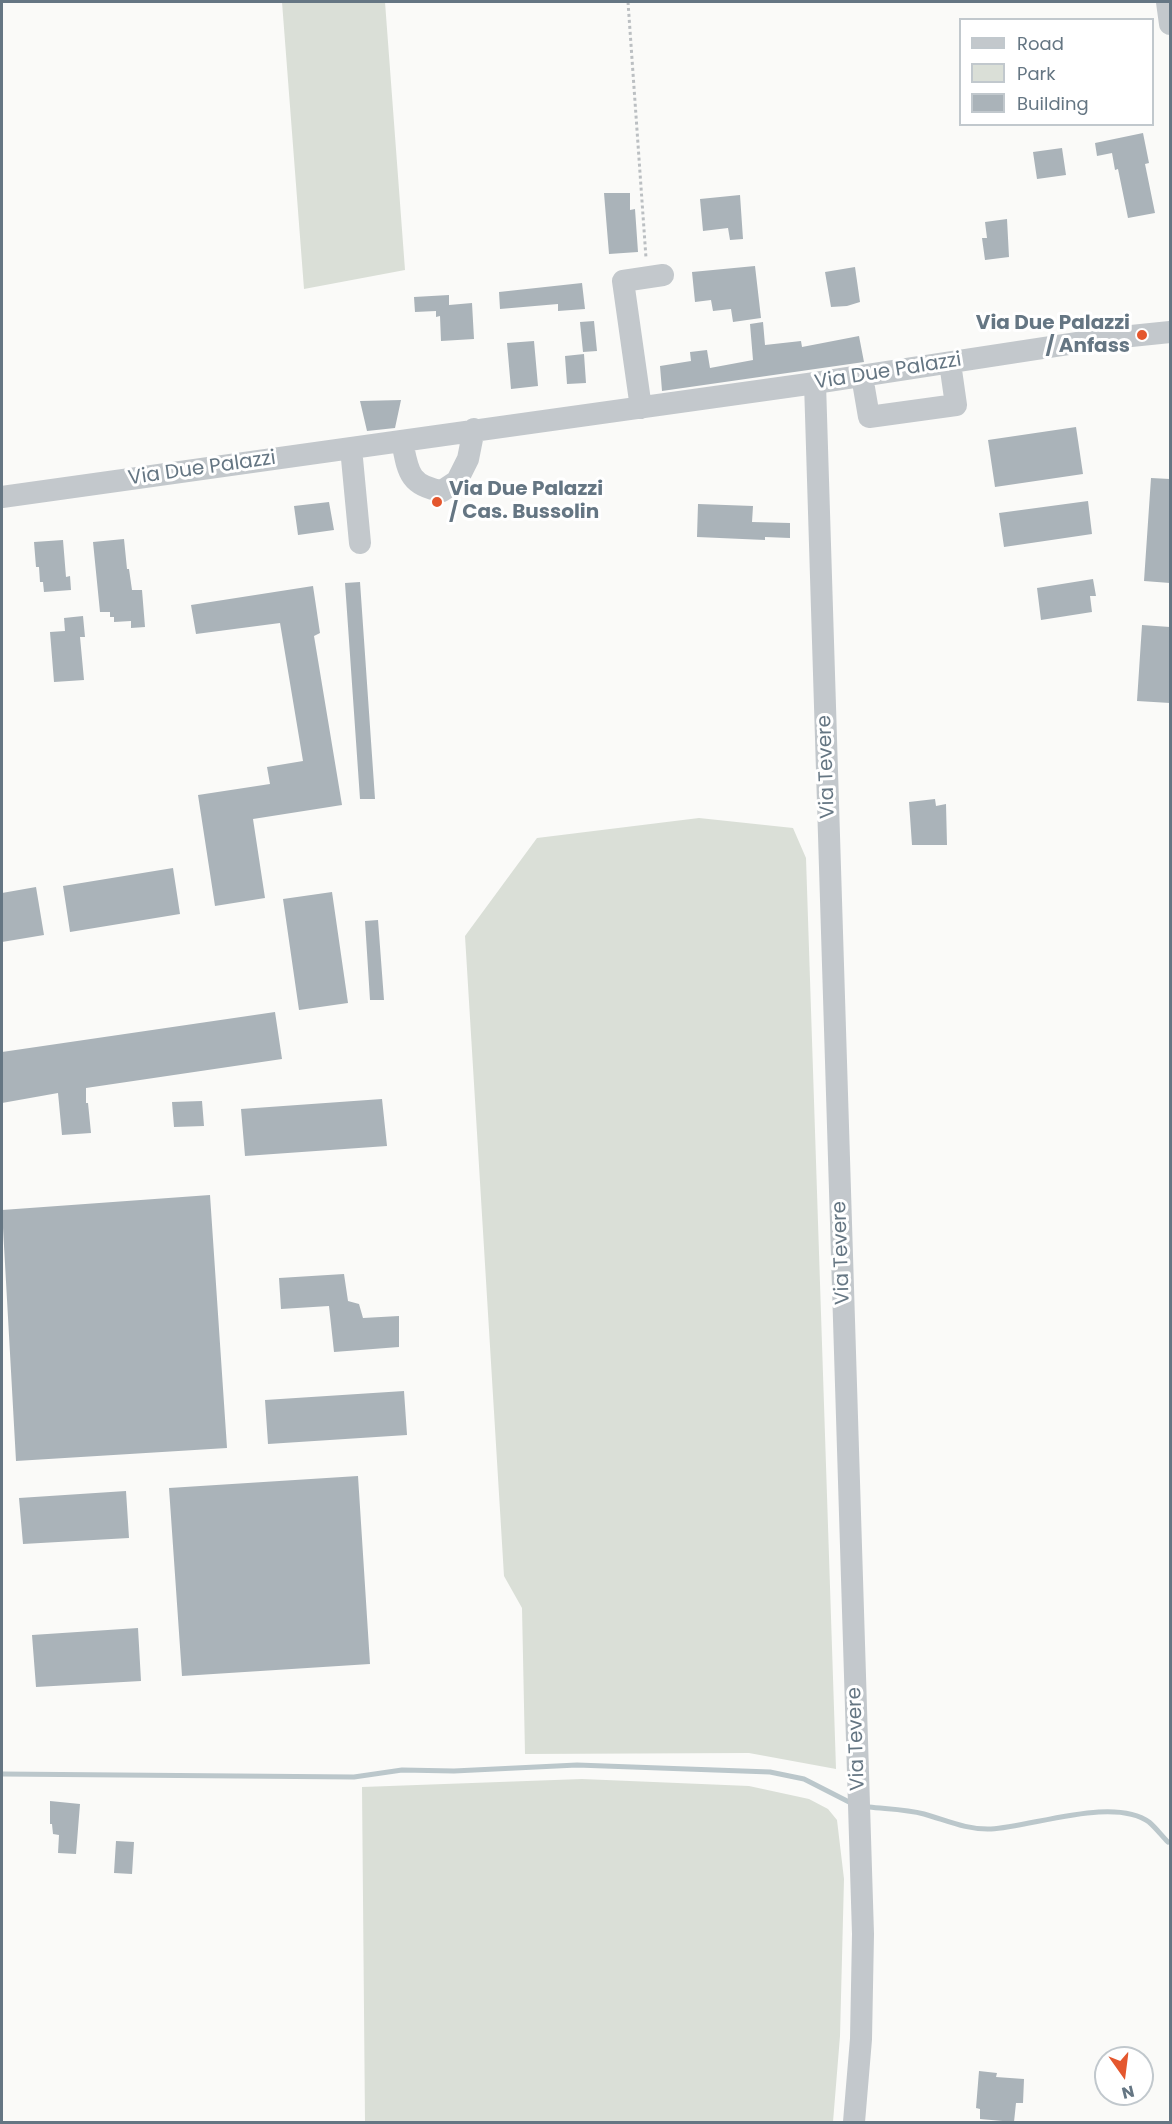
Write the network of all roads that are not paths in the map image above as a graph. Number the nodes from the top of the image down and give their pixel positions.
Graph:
1 (1167, 2) edge
2 (1170, 24) edge
3 (655, 276) road end
4 (1170, 332) edge
5 (950, 363) junction
6 (862, 376) junction
7 (815, 383) junction
8 (641, 408) junction
9 (474, 429) junction
10 (402, 441) junction
11 (351, 448) junction
12 (2, 497) edge
13 (360, 543) dead end
14 (855, 2122) edge

1 - 2 street
3 - 8 street
4 - 5 street, Via Due Palazzi
5 - 6 street, Via Due Palazzi
5 - 6 street
6 - 7 street, Via Due Palazzi
7 - 8 street, Via Due Palazzi
7 - 14 street, Via Tevere
8 - 9 street, Via Due Palazzi
9 - 10 street, Via Due Palazzi
9 - 10 street
10 - 11 street, Via Due Palazzi
11 - 12 street, Via Due Palazzi
11 - 13 street

